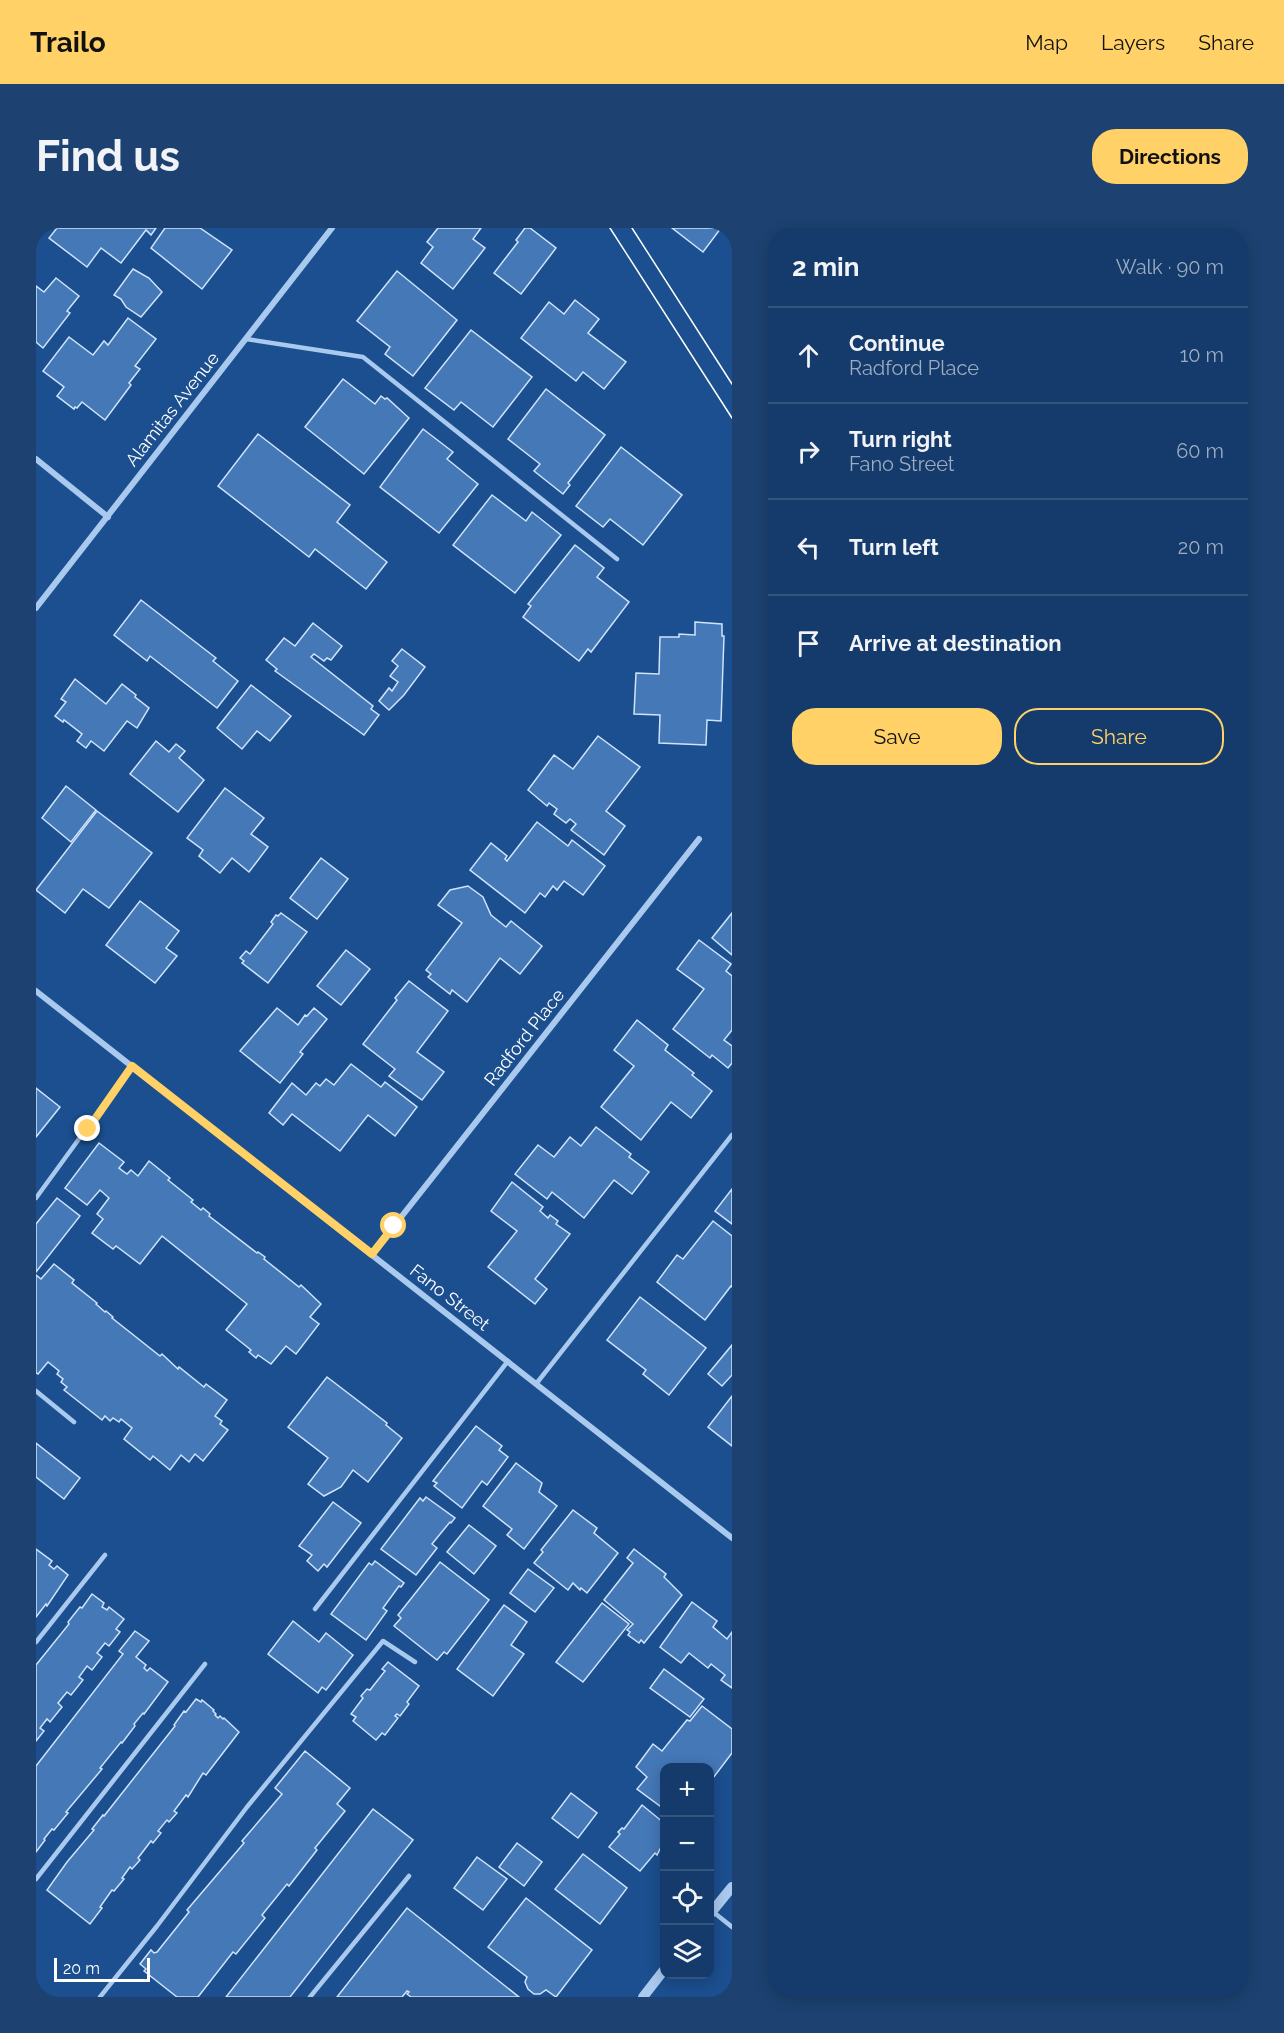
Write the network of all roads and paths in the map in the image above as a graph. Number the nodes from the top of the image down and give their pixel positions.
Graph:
1 (331, 228) edge
2 (246, 339) junction
3 (36, 459) edge
4 (108, 517) junction
5 (617, 559) dead end
6 (36, 609) edge
7 (699, 839) dead end
8 (36, 991) edge
9 (132, 1066) junction
10 (732, 1135) edge
11 (36, 1198) edge
12 (372, 1254) junction
13 (508, 1361) junction
14 (536, 1384) junction
15 (36, 1391) edge
16 (74, 1422) dead end
17 (732, 1538) edge
18 (105, 1555) dead end
19 (315, 1609) dead end
20 (36, 1642) edge
21 (415, 1662) dead end
22 (205, 1664) dead end
23 (409, 1876) dead end
24 (36, 1879) edge
25 (732, 1887) edge
26 (714, 1909) edge
27 (714, 1915) edge
28 (732, 1927) edge
29 (660, 1975) edge
30 (100, 1997) edge
31 (310, 1997) edge
32 (643, 1997) edge

1 - 2 street, Alamitas Avenue
2 - 4 street, Alamitas Avenue
2 - 5 lane
3 - 4 street
4 - 6 street, Alamitas Avenue
7 - 12 street, Radford Place
8 - 9 street, Fano Street
9 - 11 lane
9 - 12 street, Fano Street
10 - 14 lane
12 - 13 street, Fano Street
13 - 14 street, Fano Street
13 - 19 lane
14 - 17 street, Fano Street
15 - 16 lane
18 - 20 lane
21 - 30 lane
22 - 24 lane
23 - 31 lane
25 - 26 street
27 - 28 lane
29 - 32 street

